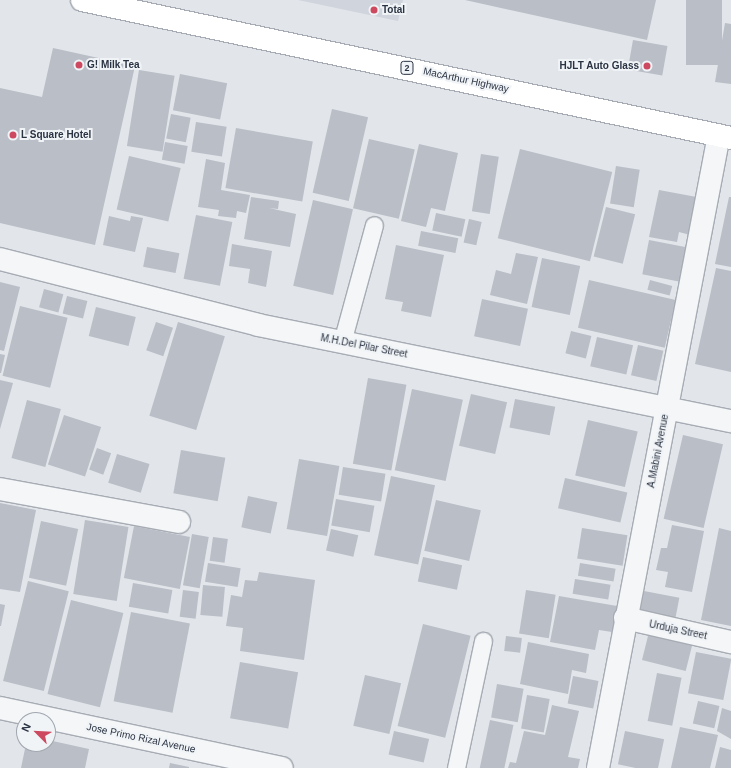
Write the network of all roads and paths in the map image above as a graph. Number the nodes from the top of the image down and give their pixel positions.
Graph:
1 (82, 0) edge
2 (725, 136) edge
3 (374, 225) dead end
4 (0, 259) edge
5 (342, 342) junction
6 (666, 408) junction
7 (731, 421) edge
8 (0, 489) edge
9 (179, 522) dead end
10 (624, 618) junction
11 (483, 641) dead end
12 (731, 642) edge
13 (0, 708) edge
14 (282, 768) edge
15 (456, 768) edge
16 (598, 768) edge

1 - 2 highway, MacArthur Highway / 2
2 - 6 street, A.Mabini Avenue
3 - 5 lane
4 - 5 street, M.H.Del Pilar Street
5 - 6 street, M.H.Del Pilar Street
6 - 7 street, M.H.Del Pilar Street
6 - 10 street, A.Mabini Avenue
8 - 9 street
10 - 12 street, Urduja Street
10 - 16 street, A.Mabini Avenue
11 - 15 lane
13 - 14 street, Jose Primo Rizal Avenue

